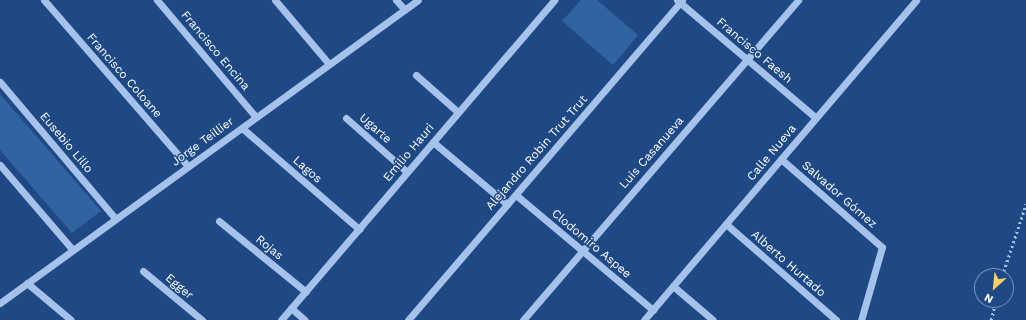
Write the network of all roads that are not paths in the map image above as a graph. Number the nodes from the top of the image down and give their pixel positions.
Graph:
1 (44, 0) edge
2 (157, 0) edge
3 (274, 0) edge
4 (396, 0) edge
5 (418, 0) edge
6 (554, 0) edge
7 (798, 0) edge
8 (916, 0) edge
9 (680, 1) edge
10 (405, 10) junction
11 (747, 59) junction
12 (329, 64) junction
13 (416, 75) dead end
14 (0, 82) edge
15 (458, 112) junction
16 (256, 117) junction
17 (346, 118) dead end
18 (816, 118) junction
19 (242, 128) junction
20 (433, 142) junction
21 (781, 159) junction
22 (0, 165) edge
23 (188, 166) junction
24 (407, 172) junction
25 (516, 195) junction
26 (507, 204) junction
27 (115, 218) junction
28 (218, 221) dead end
29 (726, 224) junction
30 (359, 229) junction
31 (72, 249) junction
32 (582, 251) junction
33 (143, 271) dead end
34 (27, 283) junction
35 (673, 286) junction
36 (306, 292) junction
37 (0, 303) edge
38 (291, 308) junction
39 (653, 310) junction
40 (71, 320) edge
41 (202, 320) edge
42 (281, 320) edge
43 (305, 320) edge
44 (408, 320) edge
45 (523, 320) edge
46 (644, 320) edge
47 (713, 320) edge
48 (836, 320) edge
49 (861, 320) edge

1 - 23 street, Francisco Coloane
2 - 16 street, Francisco Encina
3 - 12 street
4 - 10 street
5 - 10 street, Jorge Teillier
6 - 15 street, Emilio Hauri
7 - 11 street, Luis Casanueva
8 - 18 street, Calle Nueva
9 - 11 street, Francisco Faesh
9 - 25 street, Alejandro Robin Trut Trut
10 - 12 street, Jorge Teillier
11 - 18 street, Francisco Faesh
11 - 32 street, Luis Casanueva
12 - 16 street, Jorge Teillier
13 - 15 street
14 - 27 street, Eusebio Lillo
15 - 20 street, Emilio Hauri
16 - 19 street, Jorge Teillier
17 - 24 street, Ugarte
18 - 21 street, Calle Nueva
19 - 23 street, Jorge Teillier
19 - 30 street, Lagos
20 - 24 street, Emilio Hauri
20 - 26 street
21 - 29 street, Calle Nueva
21 - 49 street, Salvador Gómez
22 - 31 street
23 - 27 street, Jorge Teillier
24 - 30 street, Emilio Hauri
25 - 26 street, Alejandro Robin Trut Trut
25 - 32 street, Clodomiro Aspee
26 - 44 street, Alejandro Robin Trut Trut
27 - 31 street, Jorge Teillier
28 - 36 street, Rojas
29 - 35 street, Calle Nueva
29 - 48 street, Alberto Hurtado
30 - 36 street, Emilio Hauri
31 - 34 street, Jorge Teillier
32 - 39 street, Clodomiro Aspee
32 - 45 street, Luis Casanueva
33 - 41 street, Egger
34 - 37 street, Jorge Teillier
34 - 40 street
35 - 39 street, Calle Nueva
35 - 47 street
36 - 38 street, Emilio Hauri
38 - 42 street, Emilio Hauri
38 - 43 street
39 - 46 street, Calle Nueva

